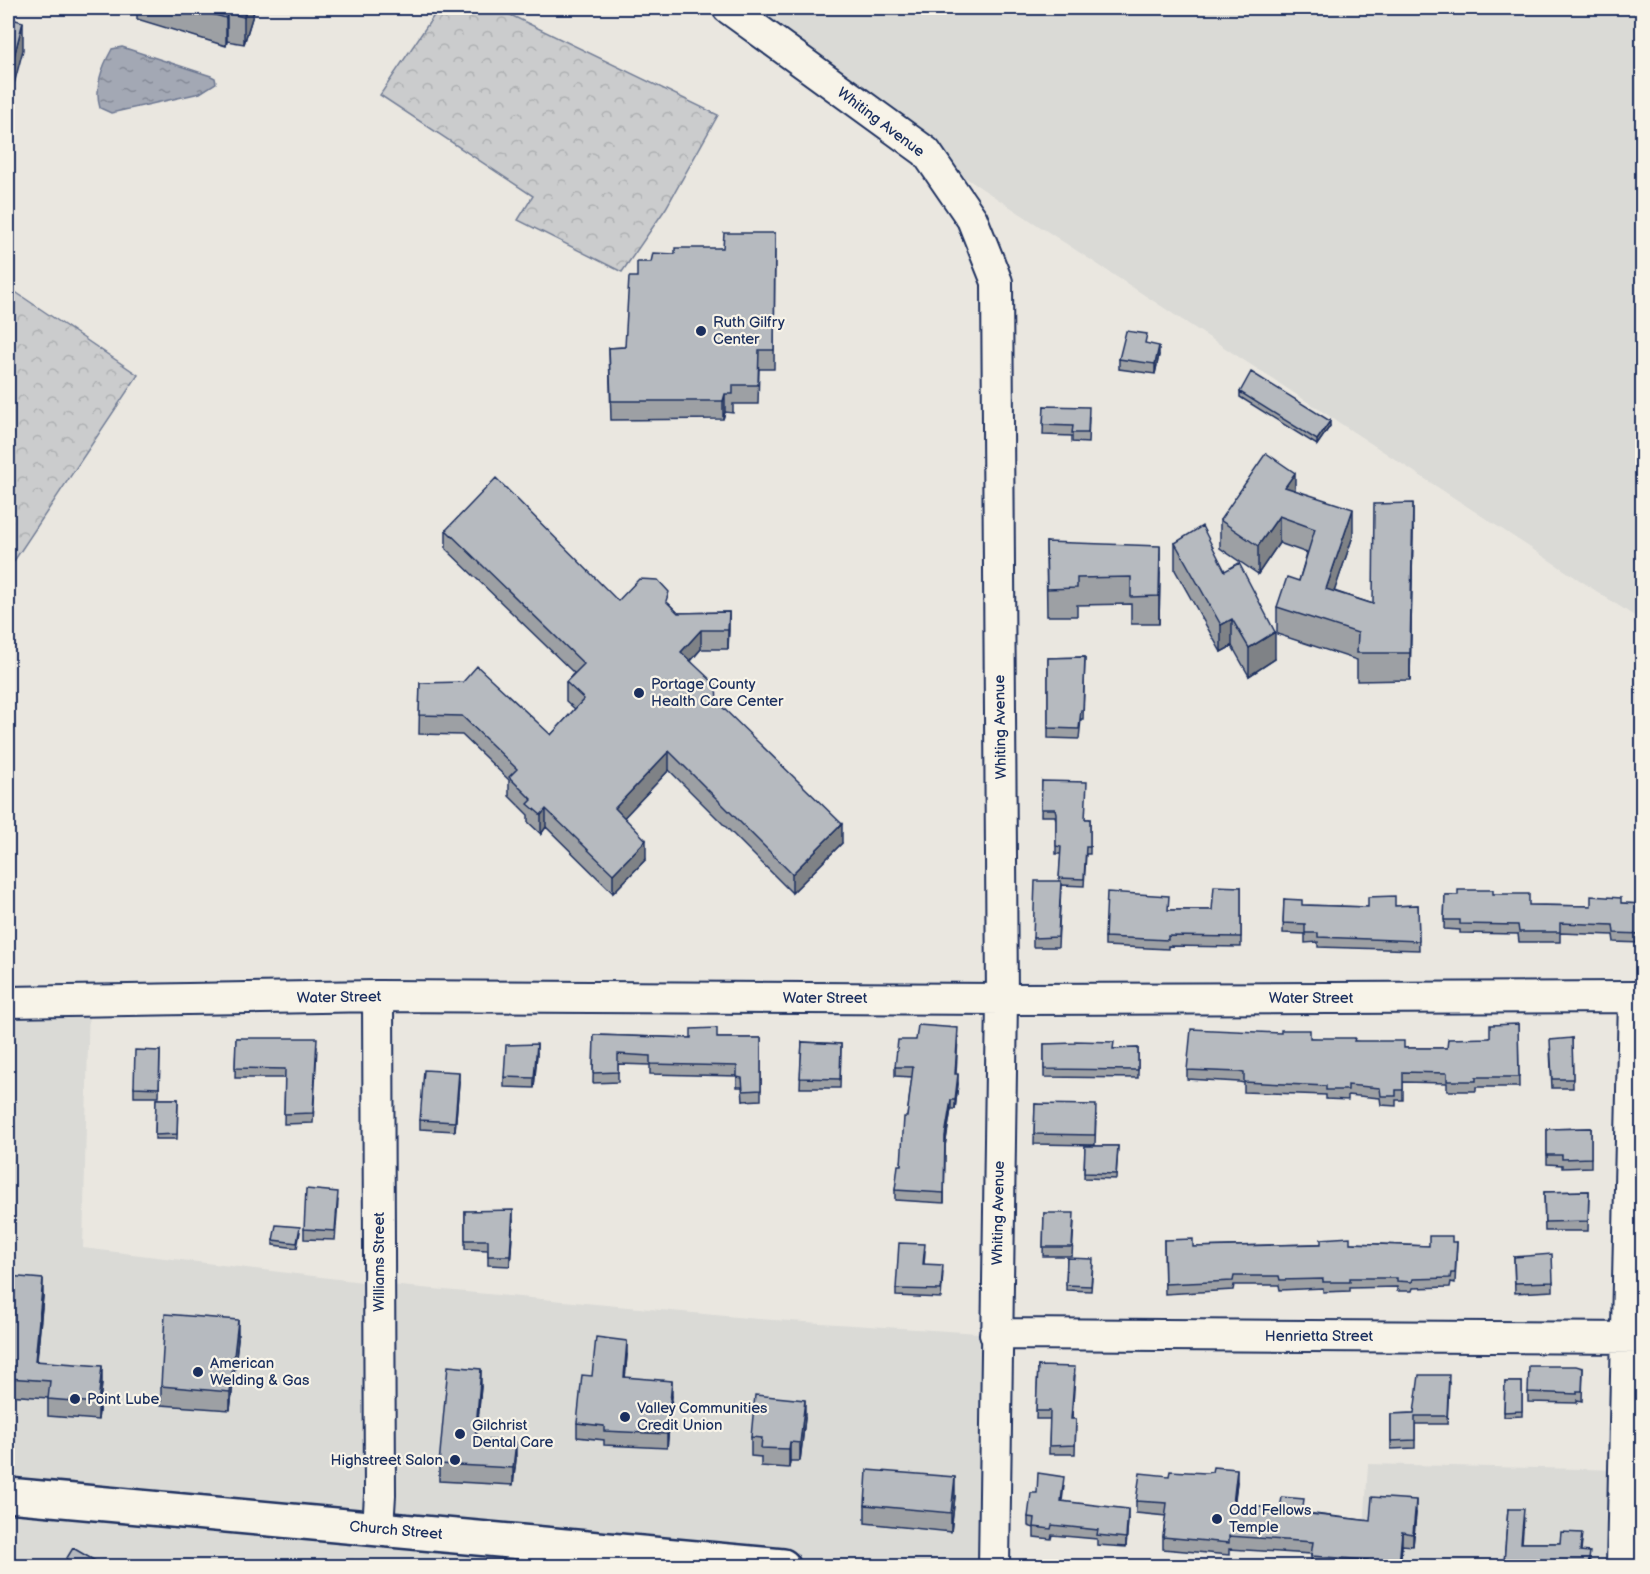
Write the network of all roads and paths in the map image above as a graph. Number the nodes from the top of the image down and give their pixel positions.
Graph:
1 (728, 8) edge
2 (378, 996) junction
3 (1638, 997) edge
4 (1002, 999) junction
5 (8, 1002) edge
6 (996, 1334) junction
7 (1634, 1338) edge
8 (8, 1495) edge
9 (378, 1528) junction
10 (783, 1566) edge
11 (994, 1566) edge
12 (1622, 1566) edge

1 - 4 street, Whiting Avenue
2 - 4 street, Water Street
2 - 5 street, Water Street
2 - 9 street, Williams Street
3 - 4 street, Water Street
3 - 7 street
4 - 6 street, Whiting Avenue
6 - 7 street, Henrietta Street
6 - 11 street, Whiting Avenue
7 - 12 street
8 - 9 main road, Church Street
9 - 10 main road, Church Street

